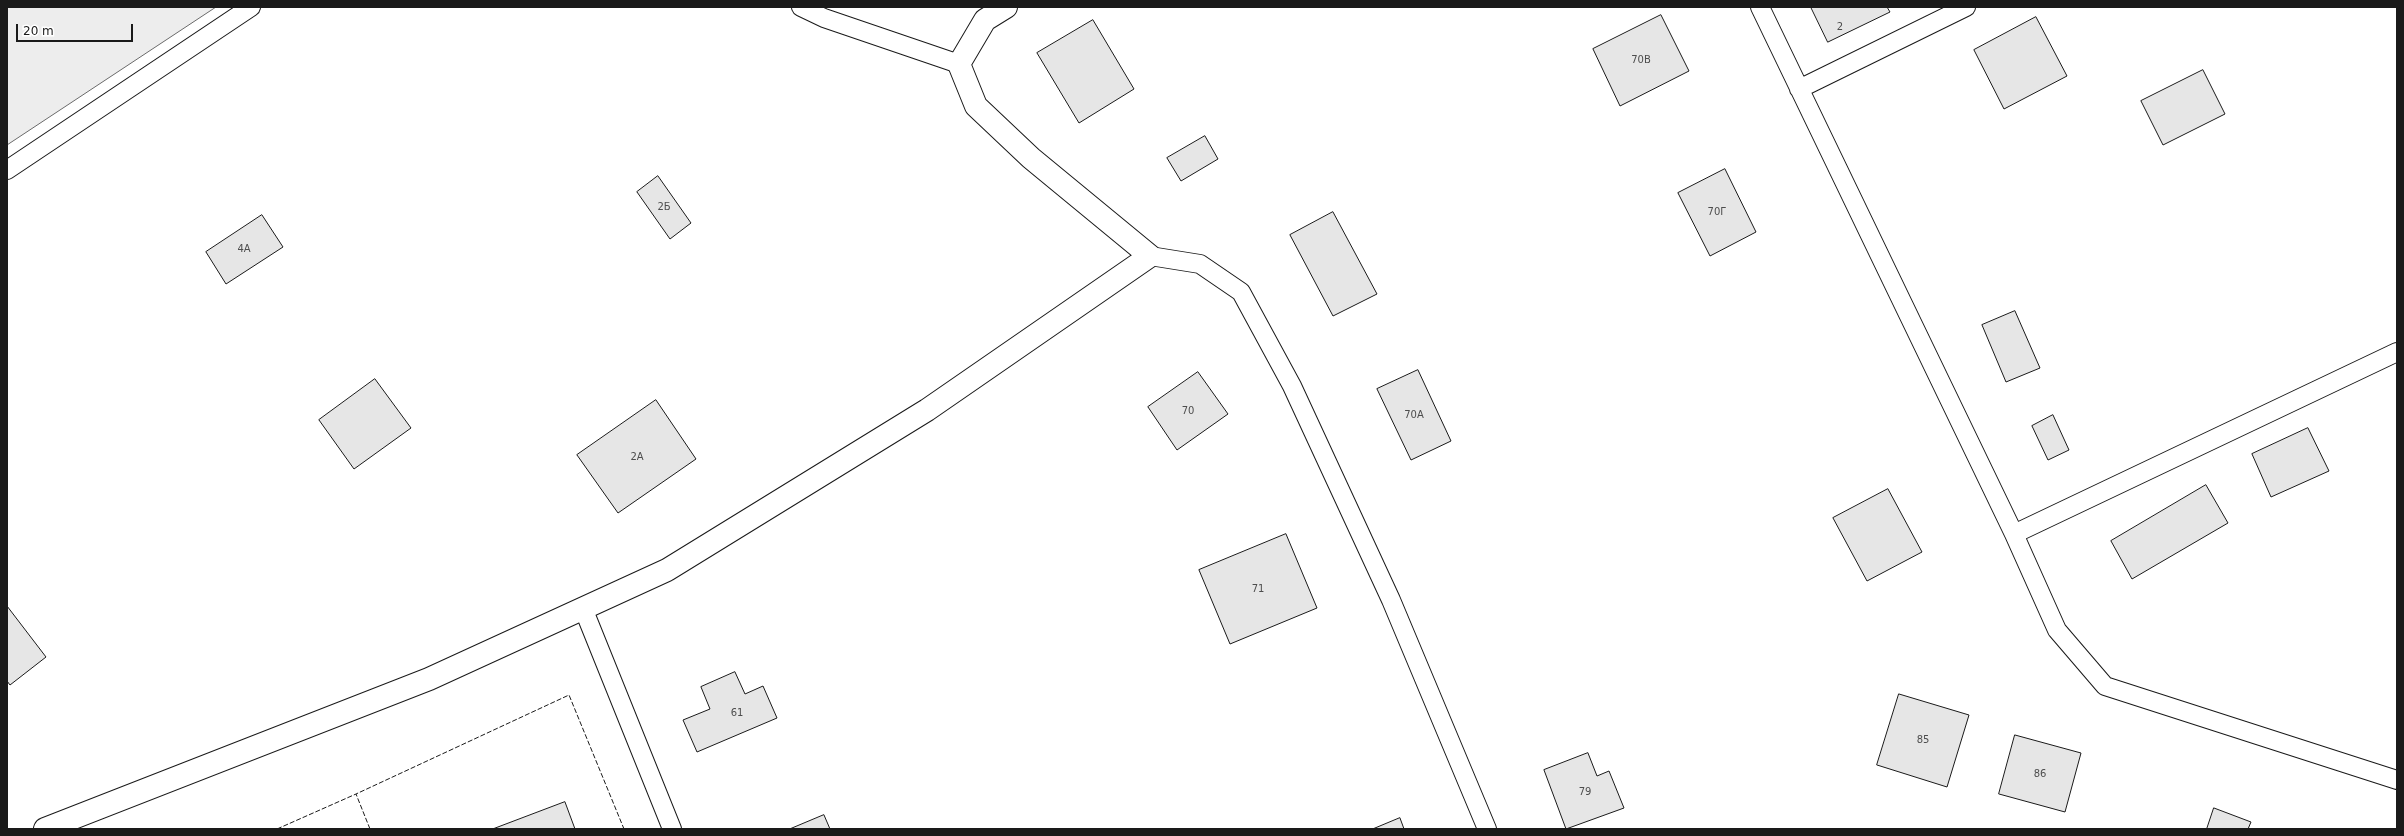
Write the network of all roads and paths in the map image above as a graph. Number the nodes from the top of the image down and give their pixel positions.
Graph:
1 (251, 7) edge
2 (801, 7) edge
3 (1006, 7) edge
4 (1760, 7) edge
5 (1966, 7) edge
6 (959, 64) junction
7 (1799, 89) junction
8 (7, 170) edge
9 (1150, 256) junction
10 (2397, 352) edge
11 (2014, 534) junction
12 (583, 608) junction
13 (2397, 780) edge
14 (45, 829) edge
15 (672, 829) edge
16 (1487, 829) edge

1 - 8 lane
2 - 6 lane
3 - 6 street
4 - 7 lane
5 - 7 lane
6 - 9 street
7 - 11 lane
9 - 12 street
9 - 16 lane
10 - 11 lane
11 - 13 lane
12 - 14 street
12 - 15 lane

